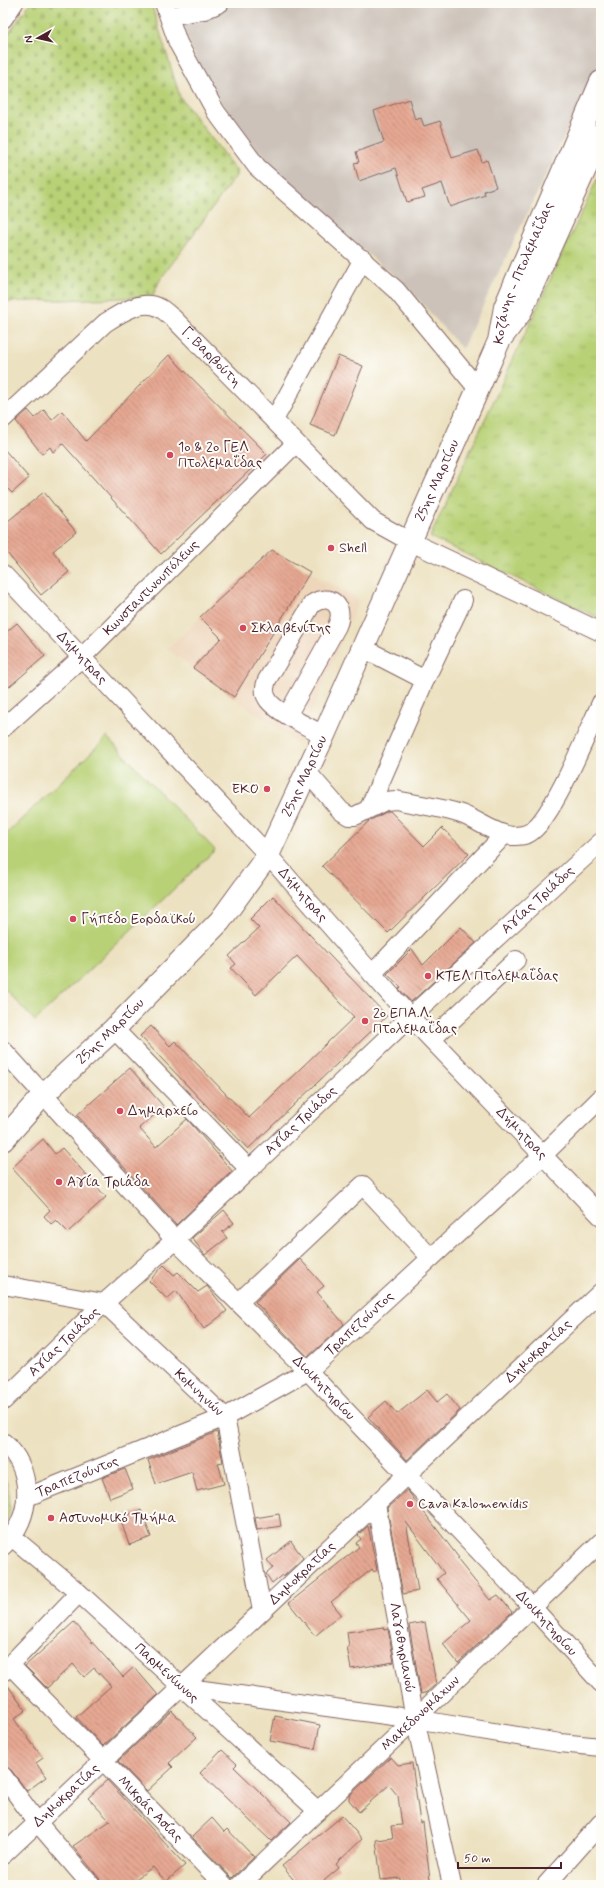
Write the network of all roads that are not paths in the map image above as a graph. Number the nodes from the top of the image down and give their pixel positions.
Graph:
1 (14, 3) edge
2 (220, 3) edge
3 (166, 10) edge
4 (3, 19) edge
5 (601, 82) edge
6 (601, 134) edge
7 (363, 259) junction
8 (499, 340) junction
9 (478, 389) junction
10 (3, 419) edge
11 (274, 420) junction
12 (296, 443) junction
13 (409, 541) junction
14 (3, 574) edge
15 (463, 600) dead end
16 (601, 632) edge
17 (363, 648) junction
18 (81, 658) junction
19 (424, 680) junction
20 (601, 703) edge
21 (288, 714) junction
22 (3, 728) edge
23 (324, 735) junction
24 (307, 772) junction
25 (369, 808) junction
26 (504, 835) junction
27 (601, 842) edge
28 (268, 855) junction
29 (516, 960) dead end
30 (372, 974) junction
31 (410, 1017) junction
32 (114, 1029) junction
33 (432, 1039) junction
34 (3, 1050) edge
35 (44, 1094) junction
36 (601, 1098) edge
37 (3, 1140) edge
38 (542, 1156) junction
39 (248, 1168) junction
40 (601, 1216) edge
41 (175, 1240) junction
42 (431, 1258) junction
43 (3, 1285) edge
44 (601, 1292) edge
45 (238, 1302) junction
46 (104, 1303) junction
47 (308, 1371) junction
48 (3, 1402) edge
49 (225, 1417) junction
50 (3, 1442) edge
51 (407, 1474) junction
52 (27, 1496) junction
53 (376, 1504) junction
54 (8, 1542) edge
55 (601, 1542) edge
56 (79, 1593) junction
57 (532, 1607) junction
58 (262, 1610) junction
59 (7, 1668) edge
60 (601, 1683) edge
61 (181, 1687) junction
62 (415, 1719) junction
63 (601, 1747) edge
64 (104, 1760) junction
65 (3, 1776) edge
66 (318, 1811) junction
67 (37, 1822) junction
68 (601, 1822) edge
69 (3, 1855) edge
70 (91, 1885) edge
71 (224, 1885) edge
72 (240, 1885) edge
73 (452, 1885) edge
74 (546, 1885) edge

1 - 4 street
2 - 3 street
3 - 7 street
5 - 8 main road, Κοζάνης - Πτολεμαΐδας
6 - 8 main road, Κοζάνης - Πτολεμαΐδας
7 - 9 street
7 - 11 street
8 - 9 main road, 25ης Μαρτίου
9 - 13 main road, 25ης Μαρτίου
10 - 11 street, Γ. Βαρβούτη
11 - 12 street, Γ. Βαρβούτη
12 - 13 street, Γ. Βαρβούτη
12 - 18 street, Κωνσταντινουπόλεως
13 - 16 street, Γ. Βαρβούτη
13 - 17 main road, 25ης Μαρτίου
14 - 18 street, Δήμητρας
15 - 19 street
17 - 19 street
17 - 23 main road, 25ης Μαρτίου
18 - 22 street, Κωνσταντινουπόλεως
18 - 28 street, Δήμητρας
19 - 25 street
20 - 26 street
21 - 21 street
21 - 23 street
23 - 24 main road, 25ης Μαρτίου
24 - 25 street
24 - 28 main road, 25ης Μαρτίου
25 - 26 street
26 - 30 street
27 - 31 street, Αγίας Τριάδος
28 - 30 street, Δήμητρας
28 - 32 main road, 25ης Μαρτίου
29 - 33 street
30 - 31 street, Δήμητρας
31 - 33 street, Δήμητρας
31 - 39 street, Αγίας Τριάδος
32 - 35 main road, 25ης Μαρτίου
32 - 39 street
33 - 38 street, Δήμητρας
34 - 35 street, Διοικητηρίου
35 - 37 main road, 25ης Μαρτίου
35 - 41 street, Διοικητηρίου
36 - 38 street, Τραπεζούντος
38 - 40 street, Δήμητρας
38 - 42 street, Τραπεζούντος
39 - 41 street, Αγίας Τριάδος
41 - 45 street, Διοικητηρίου
41 - 46 street, Αγίας Τριάδος
42 - 45 street
42 - 47 street, Τραπεζούντος
43 - 46 street
44 - 51 street, Δημοκρατίας
45 - 47 street, Διοικητηρίου
46 - 48 street, Αγίας Τριάδος
46 - 49 street, Κομνηνών
47 - 49 street, Τραπεζούντος
47 - 51 street, Διοικητηρίου
49 - 52 street, Τραπεζούντος
49 - 58 street, Κομνηνών
50 - 52 street
51 - 53 street, Δημοκρατίας
51 - 57 street, Διοικητηρίου
52 - 54 street
53 - 58 street, Δημοκρατίας
53 - 62 street, Λαγοθηριανού
54 - 56 street, Παρμενίωνος
55 - 57 street, Μακεδονομάχων
56 - 59 street
56 - 61 street, Παρμενίωνος
57 - 60 street, Διοικητηρίου
57 - 62 street, Μακεδονομάχων
58 - 61 street, Δημοκρατίας
59 - 64 street, Μικράς Ασίας
61 - 62 street
61 - 64 street, Δημοκρατίας
61 - 66 street, Παρμενίωνος
62 - 63 street
62 - 66 street, Μακεδονομάχων
62 - 73 street, Λαγοθηριανού
64 - 67 street, Δημοκρατίας
64 - 71 street, Μικράς Ασίας
65 - 67 street
66 - 72 street, Μακεδονομάχων
67 - 69 street, Δημοκρατίας
67 - 70 street
68 - 74 street

